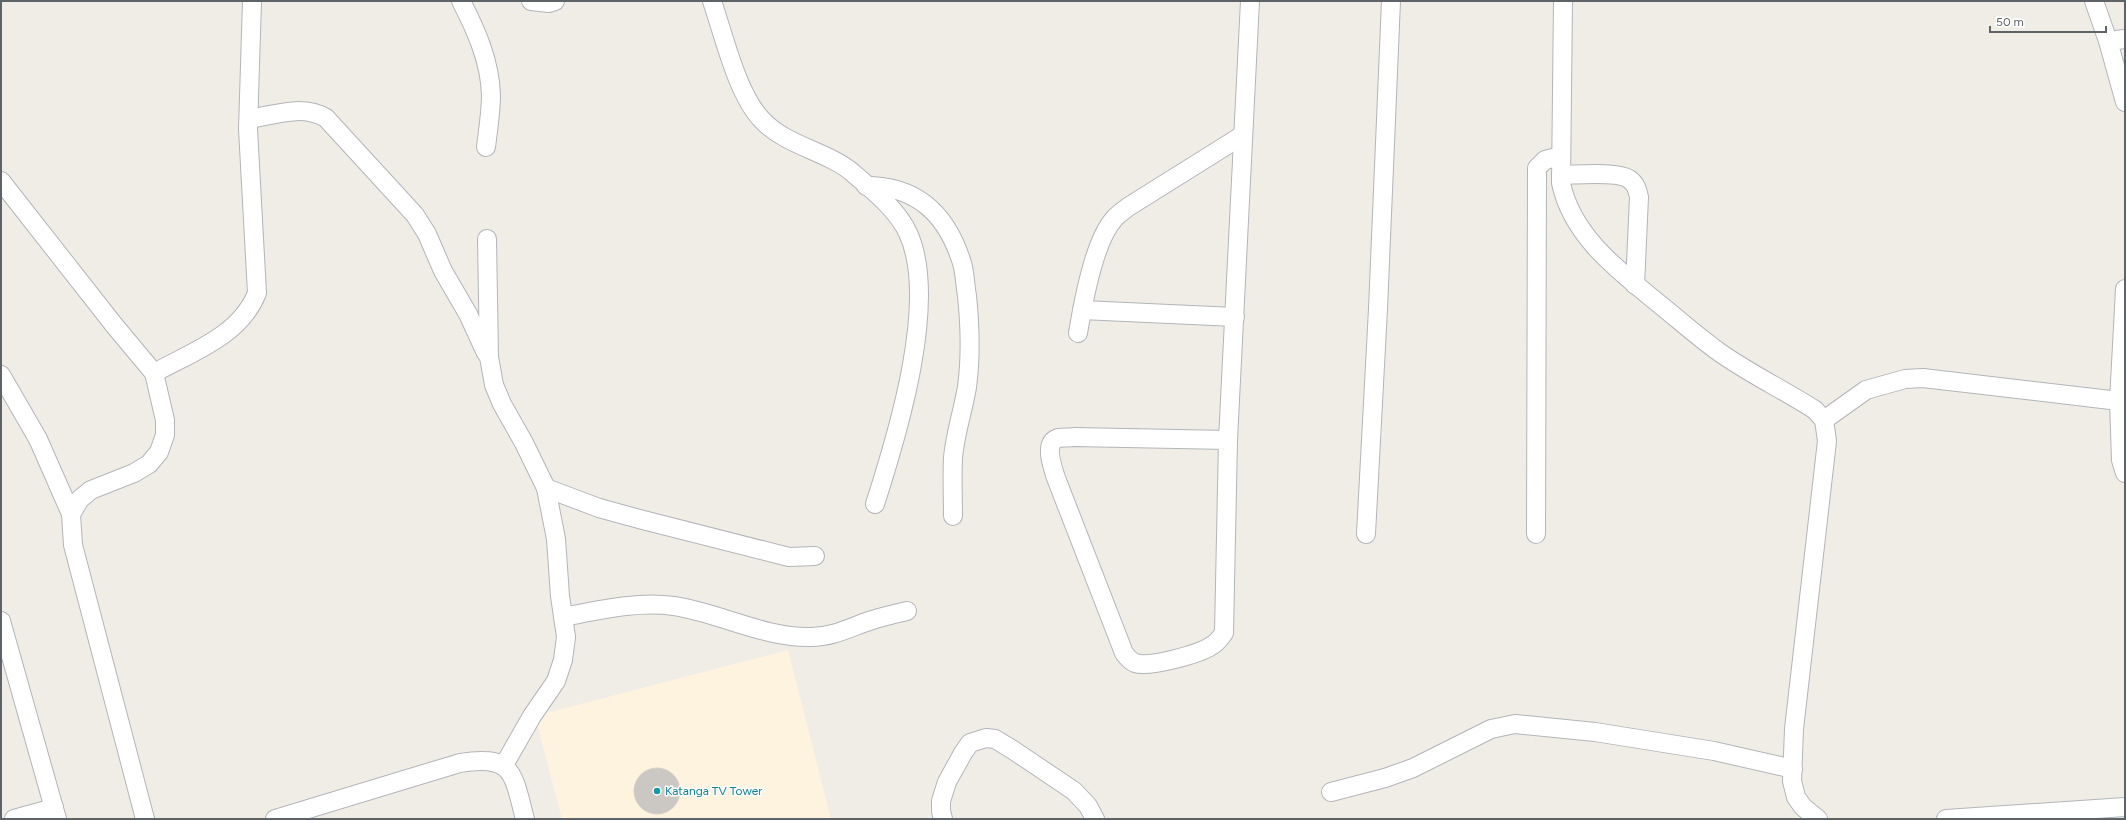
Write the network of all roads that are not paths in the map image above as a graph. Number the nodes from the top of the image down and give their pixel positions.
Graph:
1 (252, 1) edge
2 (461, 1) edge
3 (531, 1) edge
4 (554, 1) edge
5 (712, 1) edge
6 (1250, 1) edge
7 (1390, 1) edge
8 (1563, 1) edge
9 (2094, 1) edge
10 (2116, 40) edge
11 (2125, 102) edge
12 (249, 119) junction
13 (1243, 135) junction
14 (486, 147) dead end
15 (1561, 156) junction
16 (1561, 175) junction
17 (1, 181) edge
18 (866, 186) junction
19 (487, 239) dead end
20 (1635, 285) junction
21 (2125, 289) edge
22 (1082, 310) junction
23 (1235, 317) junction
24 (1078, 333) dead end
25 (489, 358) junction
26 (154, 373) junction
27 (1, 376) edge
28 (2119, 401) junction
29 (1824, 420) junction
30 (1228, 440) junction
31 (2125, 473) edge
32 (546, 488) junction
33 (875, 504) dead end
34 (71, 514) junction
35 (953, 516) dead end
36 (1366, 534) dead end
37 (1536, 534) dead end
38 (815, 556) dead end
39 (907, 611) dead end
40 (563, 617) junction
41 (1, 621) edge
42 (504, 765) junction
43 (1793, 769) junction
44 (1331, 792) dead end
45 (2125, 806) edge
46 (55, 813) edge
47 (14, 819) edge
48 (145, 819) edge
49 (275, 819) edge
50 (525, 819) edge
51 (943, 819) edge
52 (1095, 819) edge
53 (1818, 819) edge
54 (1946, 819) edge

1 - 12 street
2 - 14 street
3 - 4 street
5 - 18 street
6 - 13 street
7 - 36 street
8 - 15 street
9 - 10 street
10 - 11 street
12 - 25 street
12 - 26 street
13 - 22 street
13 - 23 street
15 - 16 street
15 - 37 street
16 - 20 street
16 - 20 street
17 - 26 street
18 - 33 street
18 - 35 street
19 - 25 street
20 - 29 street
21 - 28 street
22 - 23 street
22 - 24 street
23 - 30 street
25 - 32 street
26 - 34 street
27 - 34 street
28 - 29 street
28 - 31 street
29 - 43 street
30 - 30 street
32 - 38 street
32 - 40 street
34 - 48 street
39 - 40 street
40 - 42 street
41 - 46 street
42 - 49 street
42 - 50 street
43 - 44 street
43 - 53 street
45 - 54 street
46 - 47 street
51 - 52 street

